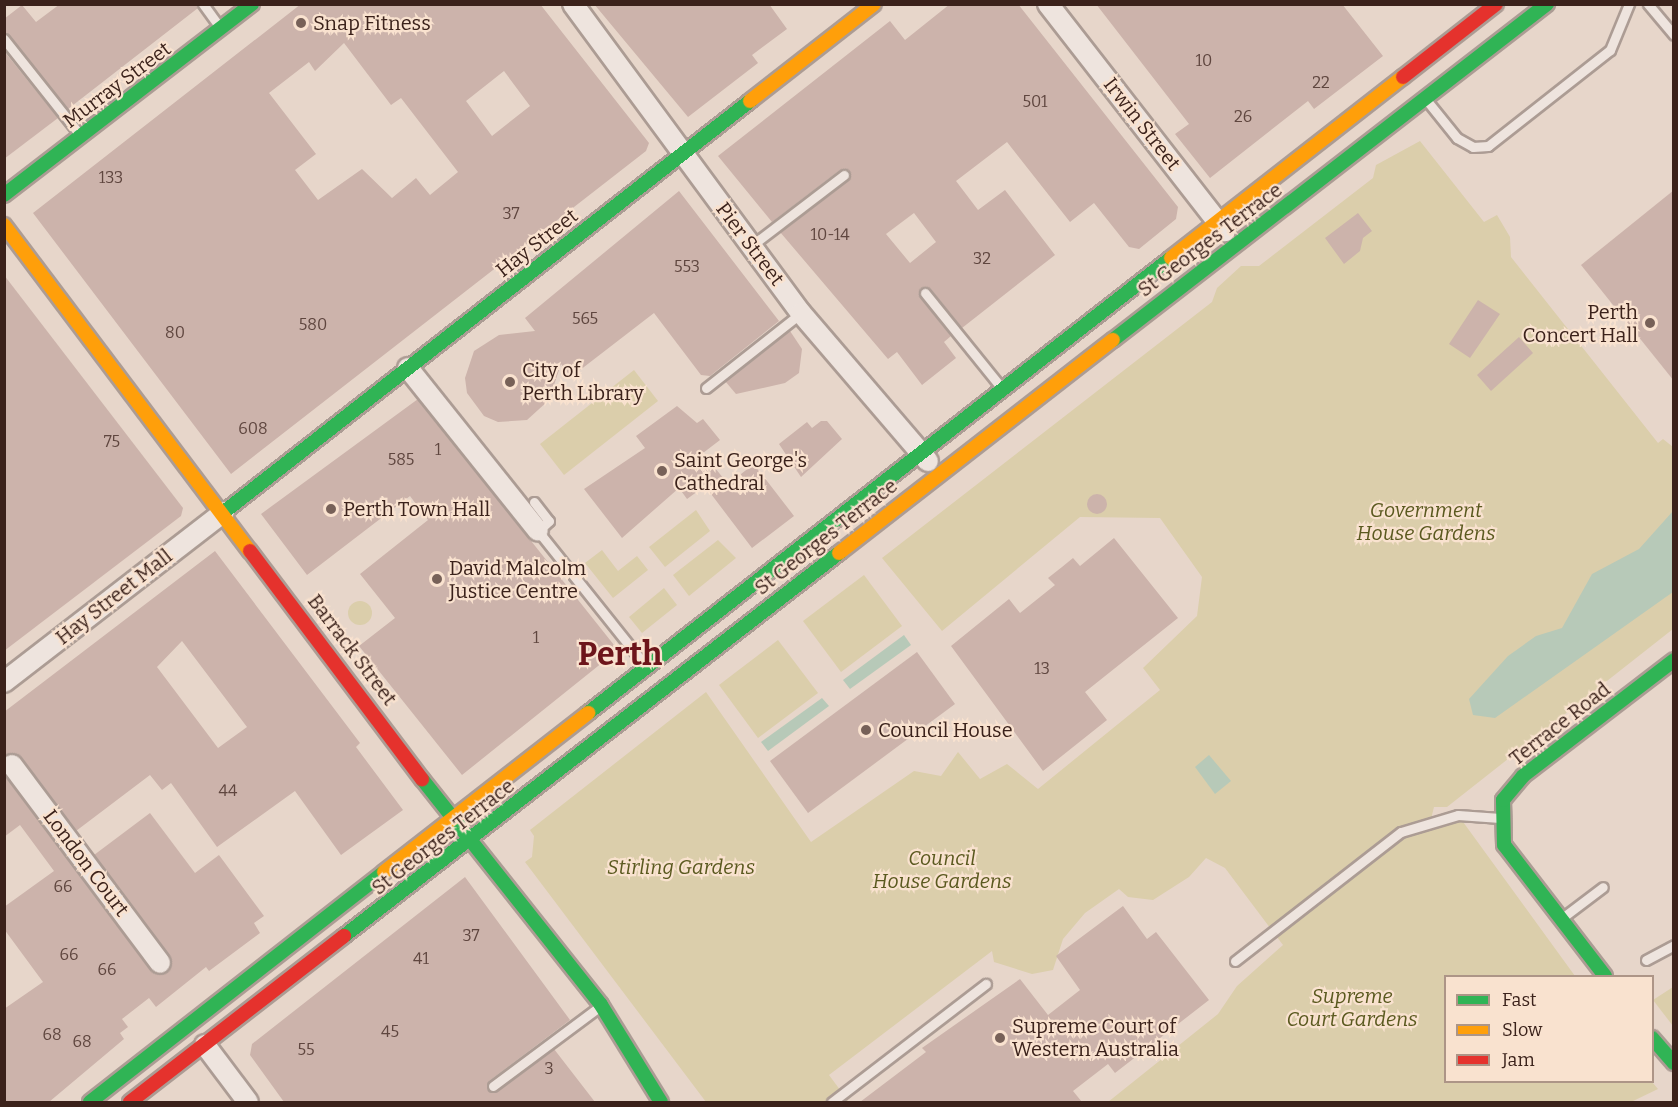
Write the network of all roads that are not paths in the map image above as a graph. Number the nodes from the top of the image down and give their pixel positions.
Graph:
1 (203, 4) edge
2 (252, 4) edge
3 (573, 4) edge
4 (874, 4) edge
5 (1048, 4) edge
6 (1496, 4) edge
7 (1547, 4) edge
8 (1629, 4) edge
9 (1648, 4) edge
10 (222, 29) junction
11 (1674, 35) edge
12 (4, 39) edge
13 (1425, 98) junction
14 (81, 136) junction
15 (685, 153) junction
16 (844, 175) dead end
17 (4, 195) edge
18 (1216, 220) junction
19 (4, 225) edge
20 (1236, 245) junction
21 (751, 246) junction
22 (924, 292) dead end
23 (801, 313) junction
24 (408, 368) junction
25 (706, 388) dead end
26 (1004, 390) junction
27 (921, 453) junction
28 (939, 475) junction
29 (534, 502) dead end
30 (224, 512) junction
31 (537, 531) junction
32 (1671, 662) edge
33 (655, 677) junction
34 (1674, 681) edge
35 (4, 682) edge
36 (12, 765) dead end
37 (454, 818) junction
38 (1500, 818) junction
39 (472, 839) junction
40 (1603, 887) dead end
41 (1561, 919) junction
42 (1674, 945) edge
43 (1646, 960) dead end
44 (1235, 961) dead end
45 (160, 963) dead end
46 (1604, 975) edge
47 (986, 984) dead end
48 (601, 1005) junction
49 (1654, 1039) edge
50 (205, 1045) junction
51 (1673, 1065) edge
52 (493, 1086) dead end
53 (90, 1102) edge
54 (130, 1102) edge
55 (248, 1102) edge
56 (661, 1102) edge
57 (832, 1102) edge

1 - 10 lane
2 - 10 main road, Murray Street
3 - 15 street, Pier Street
4 - 15 main road, Hay Street
5 - 18 street, Irwin Street
6 - 18 main road, St Georges Terrace
7 - 13 main road, St Georges Terrace
8 - 13 lane
9 - 11 lane
10 - 14 main road, Murray Street
12 - 14 lane
13 - 20 main road, St Georges Terrace
14 - 17 main road, Murray Street
15 - 21 street, Pier Street
15 - 24 main road, Hay Street
16 - 21 lane
18 - 20 street, Irwin Street
18 - 26 main road, St Georges Terrace
19 - 30 main road, Barrack Street
20 - 28 main road, St Georges Terrace
21 - 23 street, Pier Street
22 - 26 lane
23 - 25 lane
23 - 27 street, Pier Street
24 - 30 main road, Hay Street
24 - 31 street
26 - 27 main road, St Georges Terrace
27 - 28 street, Pier Street
27 - 33 main road, St Georges Terrace
28 - 33 main road, St Georges Terrace
29 - 31 lane
30 - 35 street, Hay Street Mall
30 - 37 main road, Barrack Street
31 - 33 lane
32 - 34 lane
32 - 38 main road, Terrace Road
33 - 37 main road, St Georges Terrace
33 - 39 main road, St Georges Terrace
36 - 45 street, London Court
37 - 39 main road, Barrack Street
37 - 53 main road, St Georges Terrace
38 - 41 main road
38 - 44 lane
39 - 48 main road, Barrack Street
39 - 50 main road, St Georges Terrace
40 - 41 lane
41 - 46 main road
42 - 43 lane
47 - 57 lane
48 - 52 lane
48 - 56 main road, Barrack Street
49 - 51 main road
50 - 54 main road, St Georges Terrace
50 - 55 street

